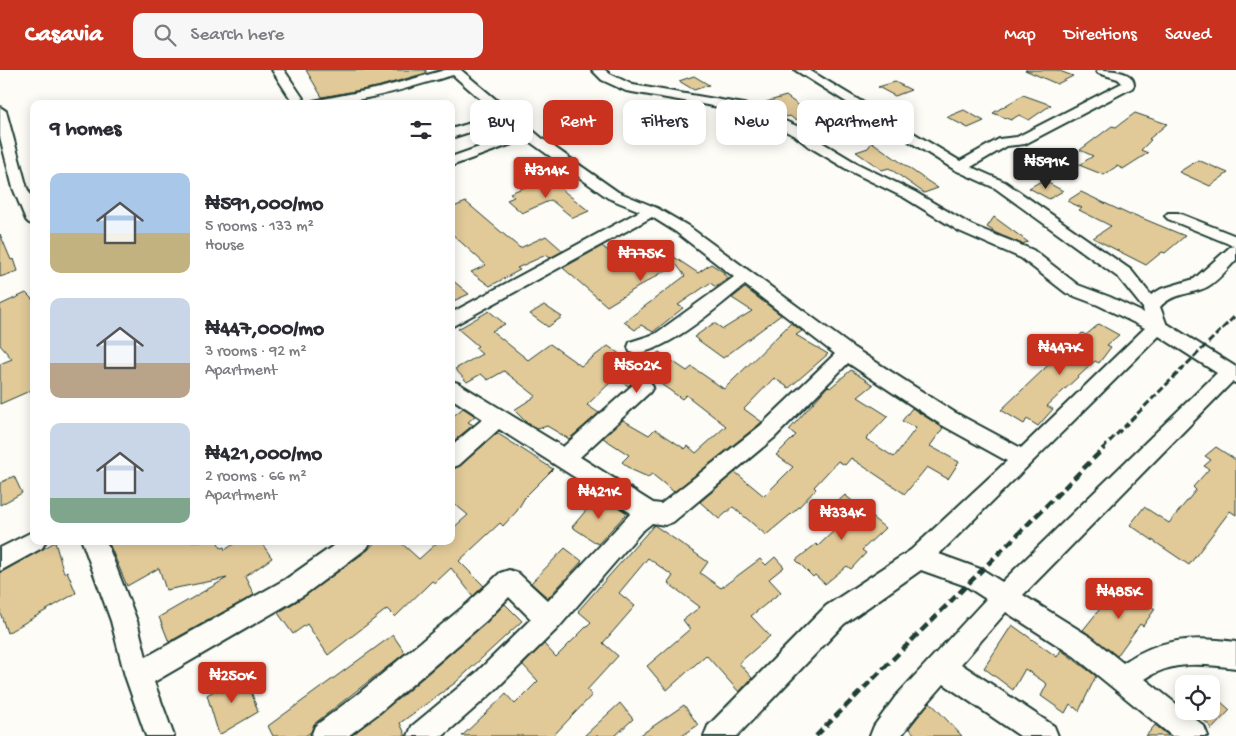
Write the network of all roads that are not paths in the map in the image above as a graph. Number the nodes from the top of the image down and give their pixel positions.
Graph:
1 (278, 70) edge
2 (455, 70) edge
3 (598, 70) edge
4 (801, 70) edge
5 (1102, 70) edge
6 (298, 100) edge
7 (337, 100) edge
8 (489, 100) edge
9 (0, 111) edge
10 (470, 127) edge
11 (455, 133) edge
12 (533, 137) edge
13 (470, 144) edge
14 (488, 145) edge
15 (455, 148) edge
16 (455, 160) edge
17 (960, 167) junction
18 (27, 186) edge
19 (30, 201) edge
20 (652, 210) junction
21 (1174, 216) dead end
22 (1236, 242) edge
23 (1236, 251) edge
24 (745, 277) junction
25 (1155, 317) junction
26 (455, 319) edge
27 (637, 348) dead end
28 (846, 352) junction
29 (1233, 374) edge
30 (643, 387) dead end
31 (455, 391) edge
32 (497, 418) junction
33 (455, 455) edge
34 (565, 458) junction
35 (1023, 460) junction
36 (648, 512) junction
37 (30, 543) edge
38 (96, 545) edge
39 (353, 545) edge
40 (920, 558) junction
41 (0, 560) edge
42 (1004, 596) junction
43 (549, 619) junction
44 (1236, 655) edge
45 (942, 667) junction
46 (138, 676) junction
47 (1123, 678) junction
48 (160, 736) edge
49 (325, 736) edge
50 (422, 736) edge
51 (718, 736) edge
52 (884, 736) edge
53 (1044, 736) edge
54 (1194, 736) edge

1 - 6 street
2 - 7 street
2 - 8 street
3 - 25 street
4 - 17 street
5 - 17 street
9 - 18 street
10 - 11 street
12 - 20 street
13 - 15 street
14 - 16 street
17 - 25 street
18 - 19 street
20 - 24 street
20 - 26 street
21 - 22 street
23 - 25 street
24 - 27 street
24 - 28 street
25 - 29 street
25 - 35 street
28 - 35 street
28 - 36 street
29 - 42 street
30 - 34 street
31 - 32 street
32 - 33 street
32 - 34 street
34 - 36 street
35 - 40 street
36 - 43 street
37 - 41 street
38 - 46 street
39 - 46 street
40 - 42 street
40 - 51 street
42 - 45 street
42 - 47 street
43 - 49 street
43 - 50 street
44 - 47 street
45 - 52 street
45 - 53 street
46 - 48 street
47 - 54 street

